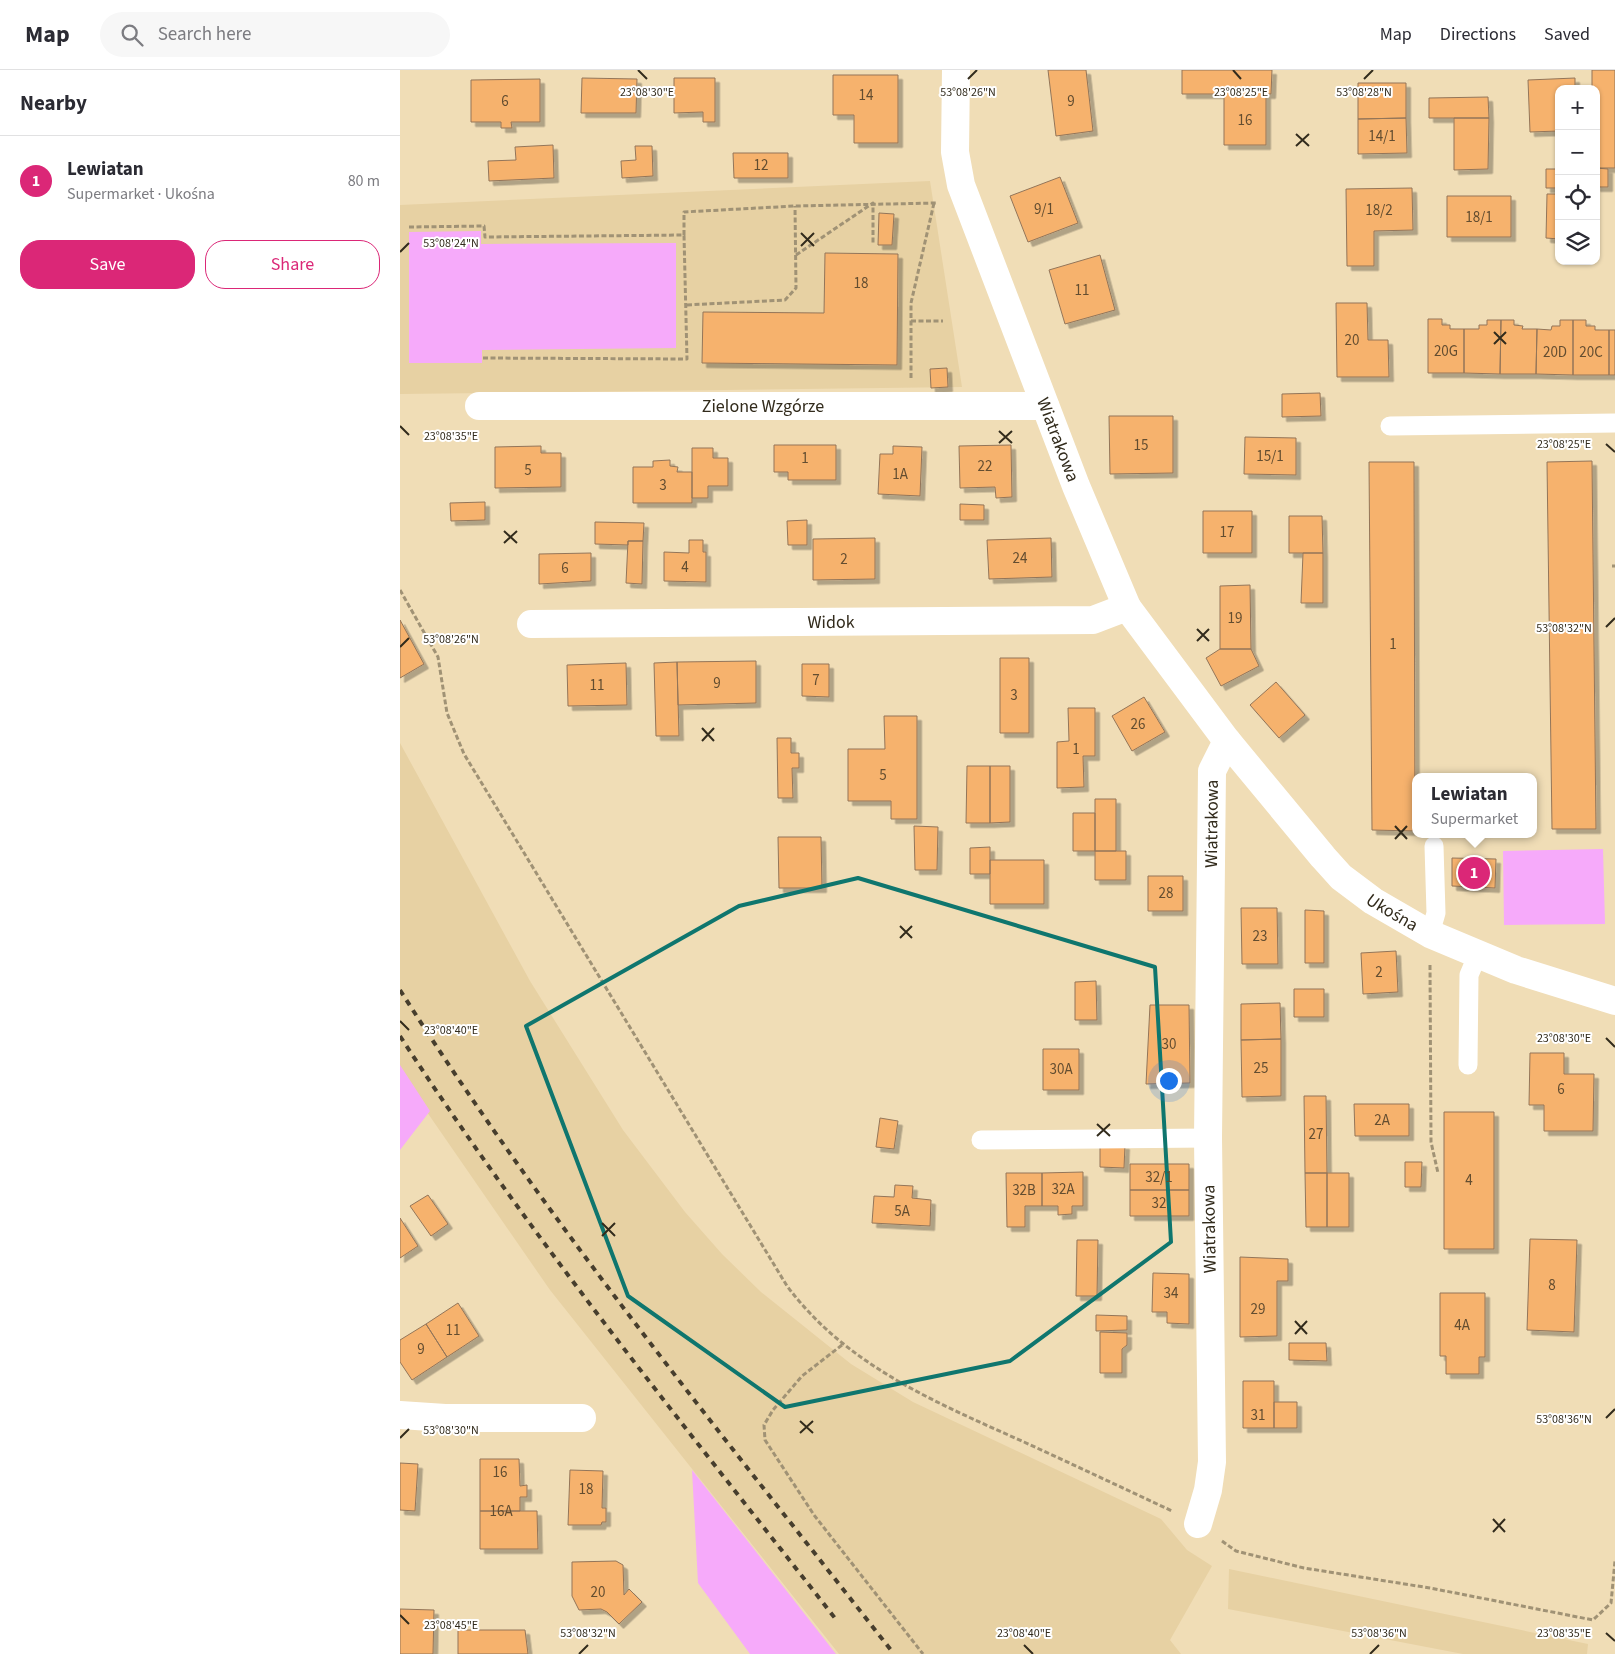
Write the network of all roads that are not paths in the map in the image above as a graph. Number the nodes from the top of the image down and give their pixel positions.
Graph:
1 (956, 70) edge
2 (479, 406) dead end
3 (1045, 406) junction
4 (1615, 423) edge
5 (1390, 426) dead end
6 (1127, 606) junction
7 (531, 624) dead end
8 (1227, 741) junction
9 (1434, 846) dead end
10 (1430, 934) junction
11 (1478, 954) junction
12 (1615, 1001) edge
13 (1468, 1064) dead end
14 (1208, 1138) junction
15 (981, 1140) dead end
16 (400, 1415) edge
17 (582, 1418) dead end
18 (1198, 1524) road end

1 - 3 street, Wiatrakowa
2 - 3 street, Zielone Wzgórze
3 - 6 street, Wiatrakowa
4 - 5 lane
6 - 7 street, Widok
6 - 8 street, Wiatrakowa
8 - 10 street, Ukośna
8 - 14 street, Wiatrakowa
9 - 10 lane
10 - 11 street, Ukośna
11 - 12 street, Ukośna
11 - 13 lane
14 - 15 lane
14 - 18 street, Wiatrakowa
16 - 17 street

